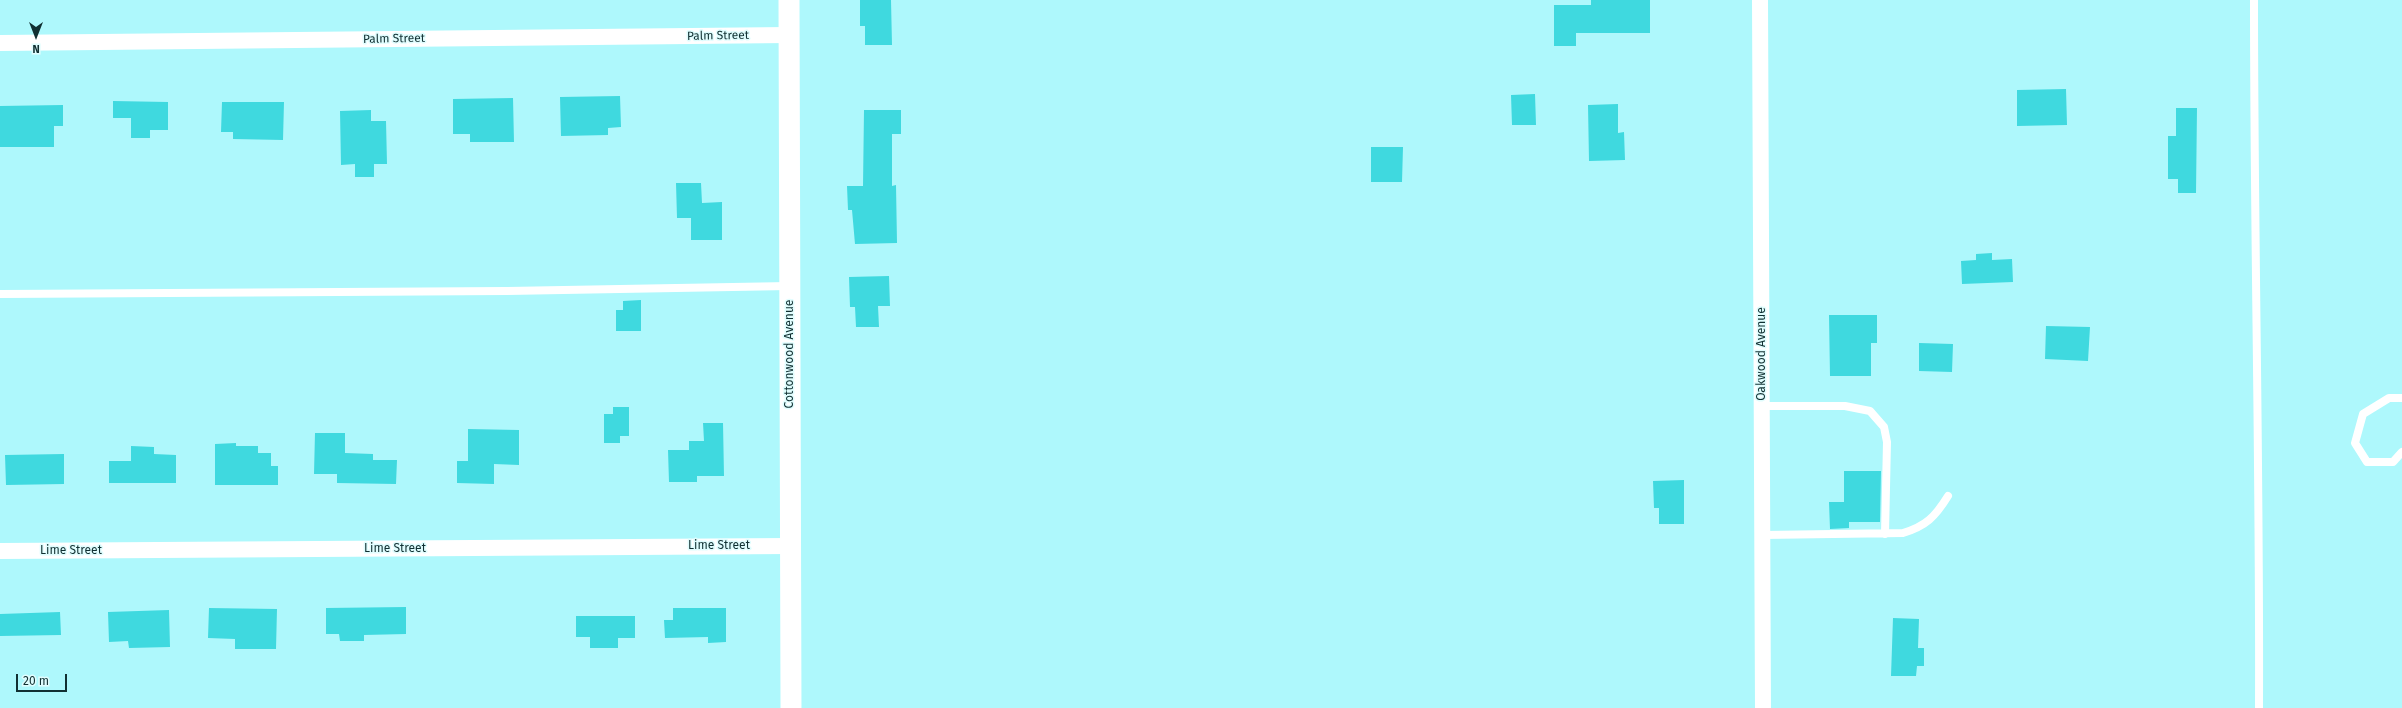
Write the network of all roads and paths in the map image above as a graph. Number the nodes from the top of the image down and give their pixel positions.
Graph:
1 (789, 0) edge
2 (1760, 0) edge
3 (2254, 0) edge
4 (789, 35) junction
5 (0, 43) edge
6 (789, 286) junction
7 (0, 294) edge
8 (2402, 398) edge
9 (1762, 406) junction
10 (2402, 452) edge
11 (1948, 496) dead end
12 (1885, 534) junction
13 (1763, 535) junction
14 (790, 546) junction
15 (0, 552) edge
16 (791, 708) edge
17 (1764, 708) edge
18 (2259, 708) edge

1 - 4 street, Cottonwood Avenue
2 - 9 street, Oakwood Avenue
3 - 18 lane
4 - 5 street, Palm Street
4 - 6 street, Cottonwood Avenue
6 - 7 lane
6 - 14 street, Cottonwood Avenue
8 - 10 lane
9 - 12 lane
9 - 13 street, Oakwood Avenue
11 - 12 lane
12 - 13 lane
13 - 17 street, Oakwood Avenue
14 - 15 street, Lime Street
14 - 16 street, Cottonwood Avenue

